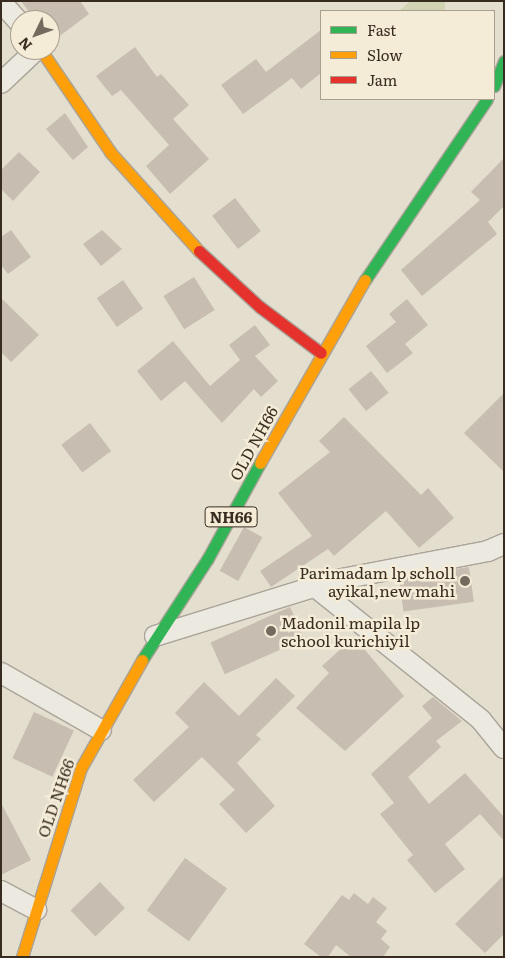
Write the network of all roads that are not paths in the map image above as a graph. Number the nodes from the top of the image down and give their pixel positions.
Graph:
1 (1, 2) edge
2 (10, 12) edge
3 (25, 60) edge
4 (48, 60) edge
5 (504, 61) edge
6 (1, 83) edge
7 (495, 84) edge
8 (486, 100) edge
9 (321, 353) junction
10 (504, 544) edge
11 (314, 586) junction
12 (155, 636) junction
13 (1, 673) edge
14 (101, 730) junction
15 (504, 748) edge
16 (1, 891) edge
17 (36, 910) junction
18 (22, 957) edge

1 - 2 street
3 - 6 street
4 - 9 main road
5 - 7 main road
8 - 9 main road, OLD NH66 / NH66
9 - 12 main road, OLD NH66 / NH66
10 - 11 street
11 - 12 street
11 - 15 street
12 - 14 main road, OLD NH66 / NH66
13 - 14 street
14 - 17 main road, OLD NH66 / NH66
16 - 17 street
17 - 18 main road, OLD NH66 / NH66

